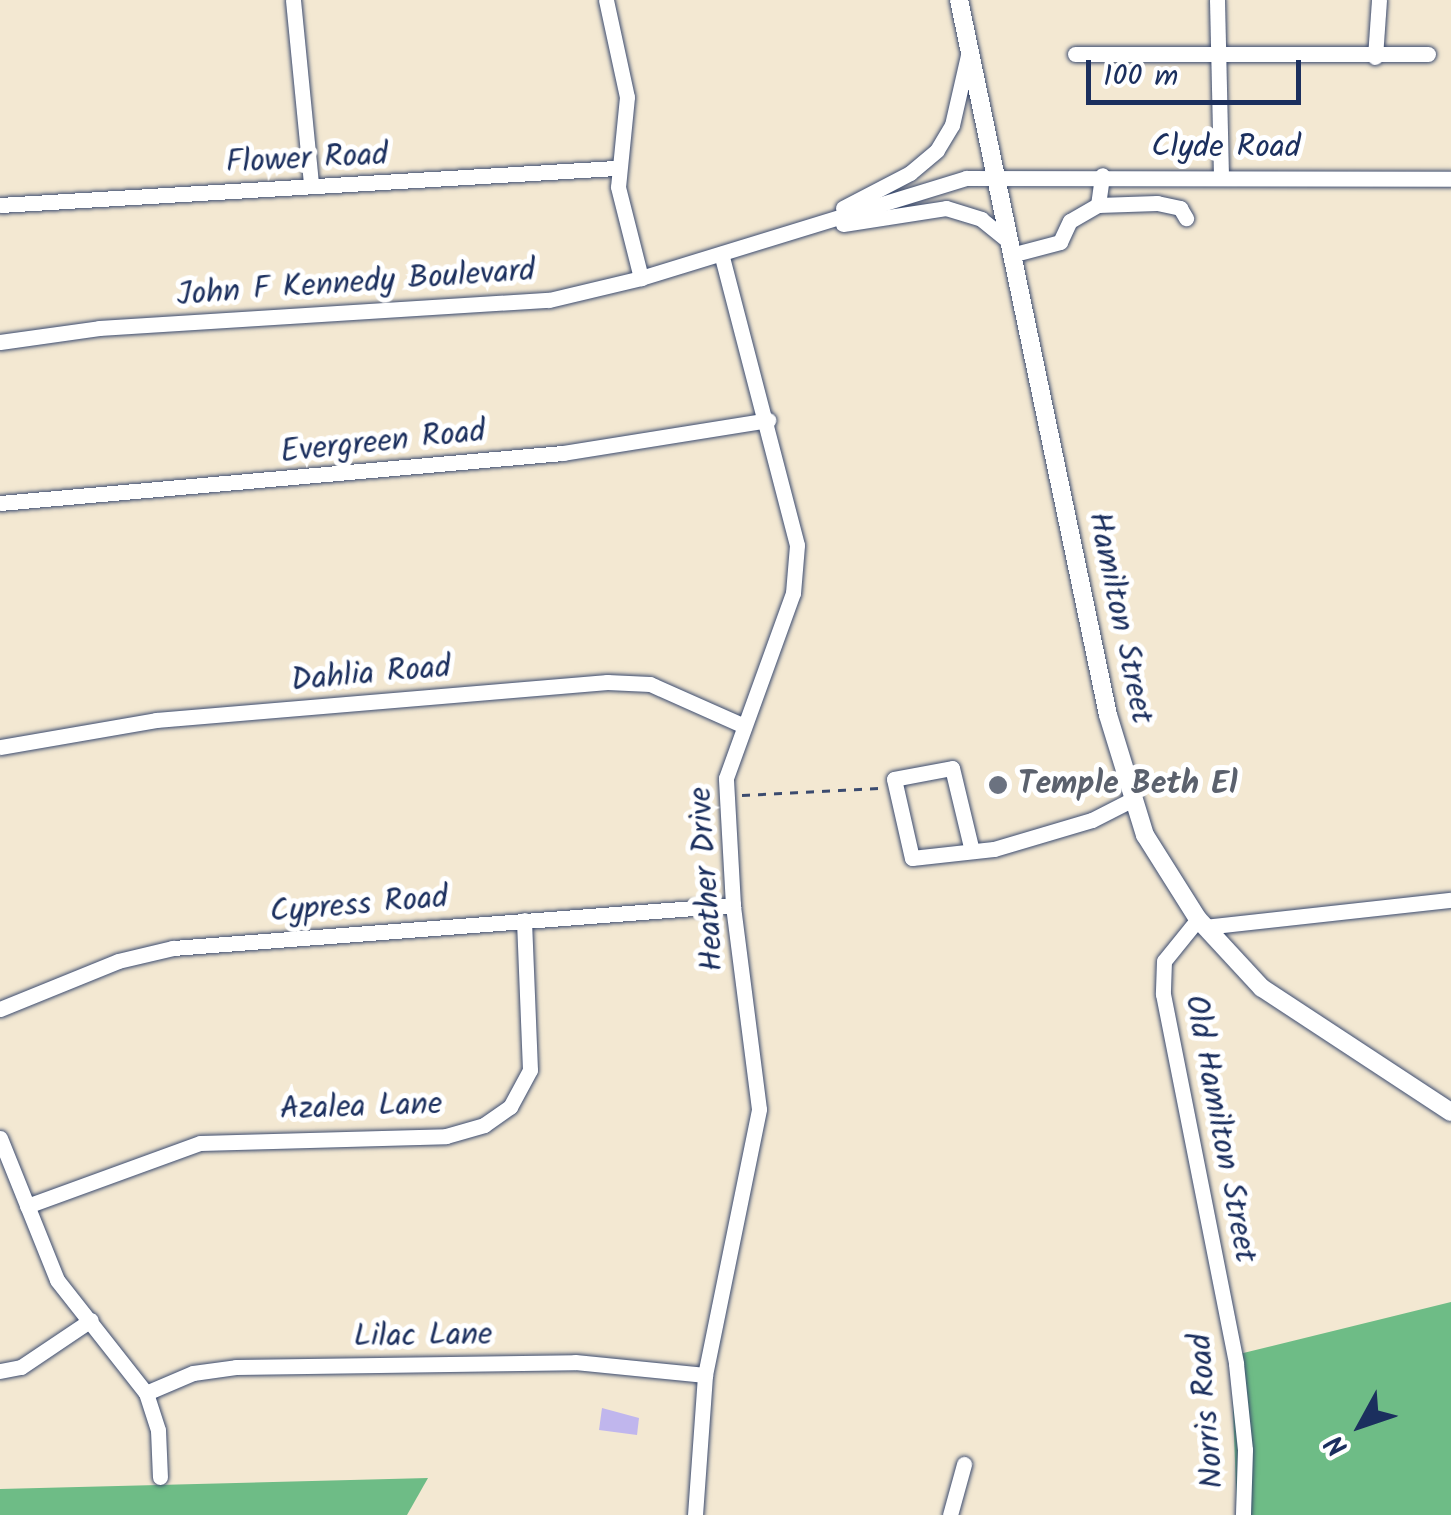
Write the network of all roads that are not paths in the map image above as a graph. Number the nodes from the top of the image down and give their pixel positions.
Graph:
1 (294, 0) edge
2 (606, 0) edge
3 (959, 0) edge
4 (1217, 0) edge
5 (1379, 0) edge
6 (970, 48) junction
7 (1075, 54) dead end
8 (1428, 54) dead end
9 (1216, 56) junction
10 (1375, 58) junction
11 (616, 168) junction
12 (1102, 175) junction
13 (1221, 175) junction
14 (1000, 176) junction
15 (1451, 179) edge
16 (311, 185) junction
17 (1098, 204) junction
18 (0, 205) edge
19 (1186, 218) dead end
20 (795, 232) junction
21 (1009, 248) junction
22 (721, 254) junction
23 (641, 278) junction
24 (0, 342) edge
25 (768, 420) junction
26 (0, 502) edge
27 (740, 724) junction
28 (0, 747) edge
29 (1131, 800) junction
30 (971, 846) junction
31 (1451, 900) edge
32 (732, 905) junction
33 (524, 920) junction
34 (1202, 923) junction
35 (0, 1009) edge
36 (1451, 1112) edge
37 (0, 1138) edge
38 (27, 1206) junction
39 (1226, 1303) joint
40 (91, 1320) junction
41 (0, 1371) edge
42 (705, 1374) junction
43 (146, 1393) junction
44 (964, 1464) dead end
45 (160, 1477) dead end
46 (695, 1515) edge
47 (950, 1515) edge
48 (1243, 1515) edge

1 - 16 street
2 - 11 street
3 - 6 main road, Hamilton Street
4 - 9 street
5 - 10 street
6 - 14 main road, Hamilton Street
6 - 20 street
7 - 9 street
8 - 10 street
9 - 10 street
9 - 13 street
11 - 16 street, Flower Road
11 - 23 street
12 - 13 street, Clyde Road
12 - 14 street, Clyde Road
12 - 17 street
13 - 15 street, Clyde Road
14 - 20 street, John F Kennedy Boulevard
14 - 21 main road, Hamilton Street
16 - 18 street, Flower Road
17 - 19 street
17 - 21 street
20 - 21 street
20 - 22 street, John F Kennedy Boulevard
21 - 29 main road, Hamilton Street
22 - 23 street, John F Kennedy Boulevard
22 - 25 street, Heather Drive
23 - 24 street, John F Kennedy Boulevard
25 - 26 street, Evergreen Road
25 - 27 street, Heather Drive
27 - 28 street, Dahlia Road
27 - 32 street, Heather Drive
29 - 30 street
29 - 34 main road, Hamilton Street
30 - 30 street
31 - 34 street
32 - 33 street, Cypress Road
32 - 42 street, Heather Drive
33 - 35 street, Cypress Road
33 - 38 street, Azalea Lane
34 - 36 main road, Hamilton Street
34 - 39 street, Old Hamilton Street
37 - 38 street
38 - 40 street
39 - 48 street, Norris Road
40 - 41 street
40 - 43 street
42 - 43 street, Lilac Lane
42 - 46 street, Heather Drive
43 - 45 street
44 - 47 street

